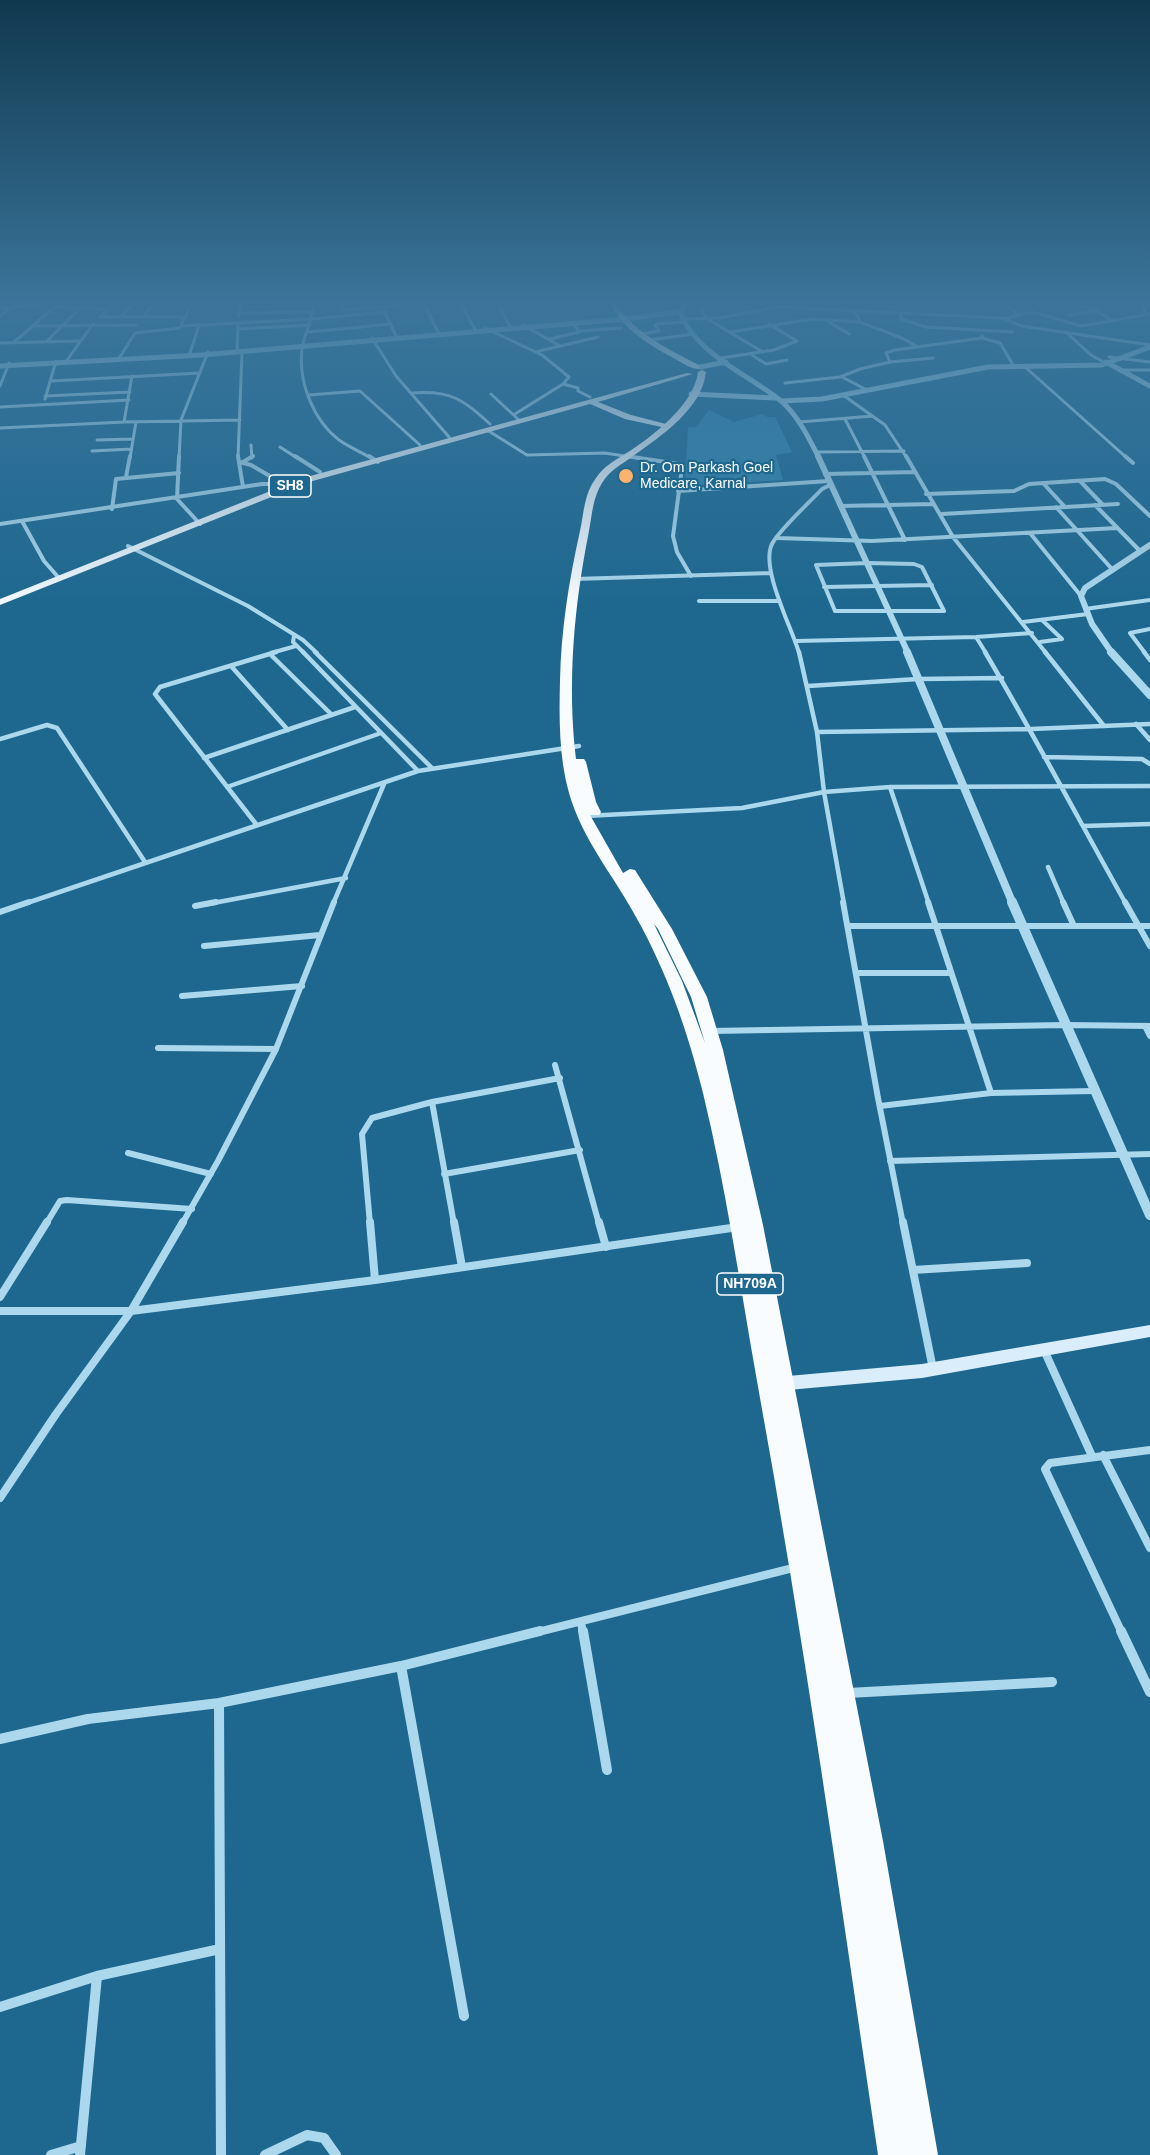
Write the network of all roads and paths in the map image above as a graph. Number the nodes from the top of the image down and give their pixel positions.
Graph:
1 (42, 405) joint
2 (50, 405) edge
3 (128, 405) edge
4 (187, 405) edge
5 (240, 405) edge
6 (315, 405) edge
7 (375, 405) edge
8 (422, 405) edge
9 (464, 405) edge
10 (503, 405) edge
11 (534, 405) edge
12 (567, 405) edge
13 (603, 405) edge
14 (684, 405) edge
15 (783, 405) edge
16 (857, 405) edge
17 (1067, 405) edge
18 (0, 408) edge
19 (873, 416) junction
20 (517, 417) junction
21 (845, 419) junction
22 (181, 420) junction
23 (240, 420) junction
24 (124, 422) junction
25 (136, 422) junction
26 (799, 422) junction
27 (666, 423) junction
28 (489, 427) junction
29 (0, 428) edge
30 (449, 437) junction
31 (133, 439) junction
32 (97, 440) dead end
33 (112, 440) junction
34 (251, 445) dead end
35 (420, 445) junction
36 (280, 447) dead end
37 (131, 449) junction
38 (110, 450) junction
39 (406, 451) junction
40 (904, 451) junction
41 (92, 452) dead end
42 (816, 452) junction
43 (864, 452) junction
44 (628, 456) junction
45 (376, 460) junction
46 (240, 462) junction
47 (1133, 463) dead end
48 (346, 468) junction
49 (320, 472) junction
50 (915, 472) junction
51 (179, 473) junction
52 (874, 473) junction
53 (126, 477) junction
54 (828, 480) junction
55 (1080, 481) junction
56 (1043, 483) junction
57 (278, 484) junction
58 (243, 487) junction
59 (678, 491) junction
60 (926, 494) junction
61 (177, 499) junction
62 (934, 504) junction
63 (1118, 504) dead end
64 (890, 505) junction
65 (1095, 505) junction
66 (1103, 505) junction
67 (840, 506) junction
68 (1056, 507) junction
69 (1065, 507) junction
70 (112, 508) junction
71 (942, 514) junction
72 (1150, 516) edge
73 (22, 521) junction
74 (198, 521) junction
75 (0, 524) edge
76 (1118, 528) junction
77 (1076, 530) junction
78 (1030, 532) junction
79 (953, 537) junction
80 (777, 538) junction
81 (905, 540) junction
82 (857, 541) junction
83 (147, 543) junction
84 (1150, 545) edge
85 (130, 548) junction
86 (1140, 551) junction
87 (149, 556) junction
88 (868, 563) junction
89 (1112, 568) junction
90 (771, 573) junction
91 (691, 576) junction
92 (57, 577) junction
93 (579, 578) junction
94 (932, 585) junction
95 (878, 586) junction
96 (824, 587) junction
97 (1081, 596) junction
98 (0, 599) edge
99 (1150, 600) edge
100 (699, 601) dead end
101 (779, 601) junction
102 (890, 611) junction
103 (1086, 612) junction
104 (1042, 620) junction
105 (1023, 622) junction
106 (1150, 629) edge
107 (1032, 633) junction
108 (294, 636) junction
109 (976, 637) junction
110 (900, 638) junction
111 (796, 641) junction
112 (1040, 642) junction
113 (296, 646) junction
114 (1150, 650) edge
115 (1143, 651) junction
116 (270, 654) junction
117 (1150, 660) edge
118 (231, 666) junction
119 (1002, 678) junction
120 (918, 679) junction
121 (808, 686) junction
122 (1150, 695) edge
123 (355, 707) junction
124 (332, 715) junction
125 (1136, 724) junction
126 (1150, 724) edge
127 (1104, 726) junction
128 (939, 729) junction
129 (1031, 729) junction
130 (288, 730) junction
131 (817, 732) junction
132 (381, 733) junction
133 (0, 740) edge
134 (1150, 740) edge
135 (574, 747) junction
136 (1044, 757) junction
137 (204, 758) junction
138 (1150, 764) edge
139 (432, 768) junction
140 (418, 771) junction
141 (384, 784) junction
142 (1060, 786) junction
143 (1150, 786) edge
144 (227, 787) junction
145 (890, 787) junction
146 (963, 787) junction
147 (824, 792) junction
148 (590, 816) junction
149 (256, 824) junction
150 (1150, 824) edge
151 (1083, 826) junction
152 (145, 862) junction
153 (1048, 867) dead end
154 (346, 878) junction
155 (195, 906) dead end
156 (0, 912) edge
157 (935, 924) junction
158 (848, 926) junction
159 (1022, 926) junction
160 (1074, 926) junction
161 (1150, 926) edge
162 (1139, 927) junction
163 (320, 934) junction
164 (204, 946) dead end
165 (1150, 946) edge
166 (856, 973) junction
167 (951, 973) junction
168 (302, 986) junction
169 (182, 996) dead end
170 (1066, 1025) junction
171 (968, 1026) junction
172 (1148, 1026) edge
173 (866, 1028) junction
174 (701, 1031) junction
175 (1150, 1036) edge
176 (158, 1048) dead end
177 (276, 1049) junction
178 (555, 1065) dead end
179 (560, 1078) junction
180 (1094, 1091) junction
181 (991, 1093) junction
182 (432, 1102) junction
183 (880, 1106) junction
184 (580, 1150) junction
185 (128, 1153) dead end
186 (1123, 1154) junction
187 (1150, 1155) edge
188 (890, 1161) junction
189 (211, 1174) junction
190 (444, 1174) junction
191 (192, 1209) junction
192 (1150, 1215) edge
193 (747, 1226) junction
194 (606, 1247) junction
195 (1027, 1263) dead end
196 (462, 1268) junction
197 (913, 1270) junction
198 (375, 1280) junction
199 (0, 1297) edge
200 (0, 1311) edge
201 (130, 1311) junction
202 (1150, 1331) edge
203 (1044, 1350) junction
204 (933, 1369) junction
205 (775, 1384) junction
206 (1150, 1450) edge
207 (1103, 1455) junction
208 (1092, 1456) junction
209 (0, 1498) edge
210 (1150, 1548) edge
211 (809, 1565) junction
212 (580, 1622) junction
213 (401, 1666) junction
214 (1052, 1682) dead end
215 (1150, 1692) edge
216 (841, 1693) junction
217 (219, 1703) junction
218 (0, 1739) edge
219 (607, 1770) dead end
220 (220, 1948) junction
221 (97, 1976) junction
222 (866, 1979) junction
223 (893, 1981) junction
224 (0, 2007) edge
225 (464, 2016) dead end
226 (80, 2151) edge
227 (51, 2155) edge
228 (221, 2155) edge
229 (264, 2155) edge
230 (336, 2155) edge
231 (893, 2155) edge
232 (923, 2155) edge

1 - 2 street
1 - 18 street
3 - 24 street
4 - 22 street
5 - 23 street
6 - 45 street
7 - 35 street
8 - 30 street
9 - 28 street
10 - 20 street
11 - 20 street
12 - 20 main road, SH8
13 - 27 main road
14 - 27 highway, NH709A
15 - 26 street
16 - 19 street
17 - 47 street
19 - 21 street
19 - 40 street
20 - 28 main road, SH8
21 - 26 street
21 - 43 street
22 - 23 street
22 - 25 street
22 - 51 street
23 - 46 street
24 - 25 street
24 - 29 street
25 - 31 street
26 - 42 street
27 - 44 highway, NH709A
28 - 30 main road, SH8
28 - 39 main road, SH8
28 - 44 street
30 - 35 main road, SH8
31 - 33 street
31 - 37 street
32 - 33 street
33 - 38 street
34 - 46 street
35 - 39 main road, SH8
36 - 49 street
37 - 38 street
37 - 53 street
38 - 41 street
39 - 45 main road, SH8
40 - 43 street
40 - 50 street
42 - 43 street
42 - 54 street
43 - 52 street
44 - 59 street
44 - 93 highway, NH709A
45 - 48 main road, SH8
46 - 57 street
46 - 58 street
48 - 49 main road, SH8
48 - 74 main road, SH8
49 - 57 main road, SH8
50 - 52 street
50 - 60 street
51 - 53 street
51 - 61 street
52 - 54 street
52 - 64 street
53 - 70 street
54 - 59 street
54 - 67 street
54 - 80 street
55 - 56 street
55 - 66 street
55 - 72 street
56 - 60 street
56 - 69 street
57 - 58 street
57 - 74 main road, SH8
58 - 61 street
59 - 91 street
60 - 62 street
61 - 70 street
61 - 74 street
62 - 64 street
62 - 71 street
63 - 66 street
64 - 67 street
64 - 81 street
65 - 66 street
65 - 69 street
65 - 76 street
67 - 82 street
68 - 69 street
68 - 71 street
68 - 77 street
70 - 73 street
71 - 79 street
73 - 75 street
73 - 92 street
74 - 83 main road, SH8
74 - 85 main road, SH8
76 - 77 street
76 - 86 street
77 - 78 street
77 - 89 street
78 - 79 street
78 - 97 street
79 - 81 street
79 - 105 street
80 - 82 street
80 - 90 street
81 - 82 street
82 - 88 street
83 - 85 main road, SH8
83 - 87 main road
84 - 86 street
85 - 87 street
85 - 92 main road, SH8
86 - 89 street
87 - 108 street
88 - 94 street
88 - 95 street
88 - 96 street
89 - 97 street
90 - 91 street
90 - 101 street
91 - 93 street
92 - 98 main road, SH8
93 - 135 highway, NH709A
94 - 95 street
94 - 102 street
95 - 96 street
95 - 102 street
96 - 102 street
97 - 103 street
99 - 103 street
100 - 101 street
101 - 111 street
102 - 110 street
103 - 104 street
103 - 122 street
104 - 105 street
104 - 112 street
105 - 107 street
106 - 115 street
107 - 109 street
107 - 112 street
108 - 113 street
108 - 139 street
109 - 110 street
109 - 119 street
110 - 111 street
110 - 120 street
111 - 121 street
112 - 127 street
113 - 116 street
113 - 123 street
114 - 115 street
115 - 117 street
116 - 118 street
116 - 124 street
118 - 130 street
118 - 137 street
119 - 120 street
119 - 129 street
120 - 121 street
120 - 128 street
121 - 131 street
123 - 124 street
123 - 132 street
124 - 130 street
125 - 126 street
125 - 127 street
125 - 134 street
127 - 129 street
128 - 129 street
128 - 131 street
128 - 146 street
129 - 136 street
130 - 137 street
131 - 147 street
132 - 140 street
132 - 144 street
133 - 152 street
135 - 139 street
135 - 148 highway, NH709A
136 - 138 street
136 - 142 street
137 - 144 street
139 - 140 street
140 - 141 street
141 - 149 street
141 - 154 street
142 - 143 street
142 - 146 street
142 - 151 street
144 - 149 street
145 - 146 street
145 - 147 street
145 - 157 street
146 - 159 street
147 - 148 street
147 - 158 street
148 - 174 highway, NH709A
149 - 152 street
150 - 151 street
151 - 162 street
152 - 156 street
153 - 160 street
154 - 155 street
154 - 163 street
157 - 158 street
157 - 159 street
157 - 167 street
158 - 166 street
159 - 160 street
159 - 170 street
160 - 162 street
161 - 162 street
162 - 165 street
163 - 164 street
163 - 168 street
166 - 167 street
166 - 173 street
167 - 171 street
168 - 169 street
168 - 177 street
170 - 171 street
170 - 172 street
170 - 180 street
171 - 173 street
171 - 181 street
172 - 175 street
173 - 174 street
173 - 183 street
174 - 193 highway, NH709A
176 - 177 street
177 - 189 street
178 - 179 street
179 - 182 street
179 - 184 street
180 - 181 street
180 - 186 street
181 - 183 street
182 - 190 street
182 - 198 street
183 - 188 street
184 - 190 street
184 - 194 street
185 - 189 street
186 - 187 street
186 - 188 street
186 - 192 street
188 - 197 street
189 - 191 street
190 - 196 street
191 - 199 street
191 - 201 street
193 - 194 street
193 - 205 highway, NH709A
194 - 196 street
195 - 197 street
196 - 198 street
197 - 204 street
198 - 201 street
200 - 201 street
201 - 209 street
202 - 203 main road
203 - 204 main road
203 - 208 street
204 - 205 main road
205 - 211 highway, NH709A
206 - 207 street
207 - 208 street
207 - 210 street
208 - 215 street
211 - 212 street
211 - 216 highway, NH709A
211 - 222 highway, NH709A
212 - 213 street
212 - 219 street
213 - 217 street
213 - 225 street
214 - 216 street
216 - 223 highway, NH709A
217 - 218 street
217 - 220 street
220 - 221 street
220 - 228 street
221 - 224 street
221 - 226 street
222 - 223 highway
222 - 231 highway, NH709A
223 - 232 highway, NH709A
226 - 227 street
229 - 230 street

